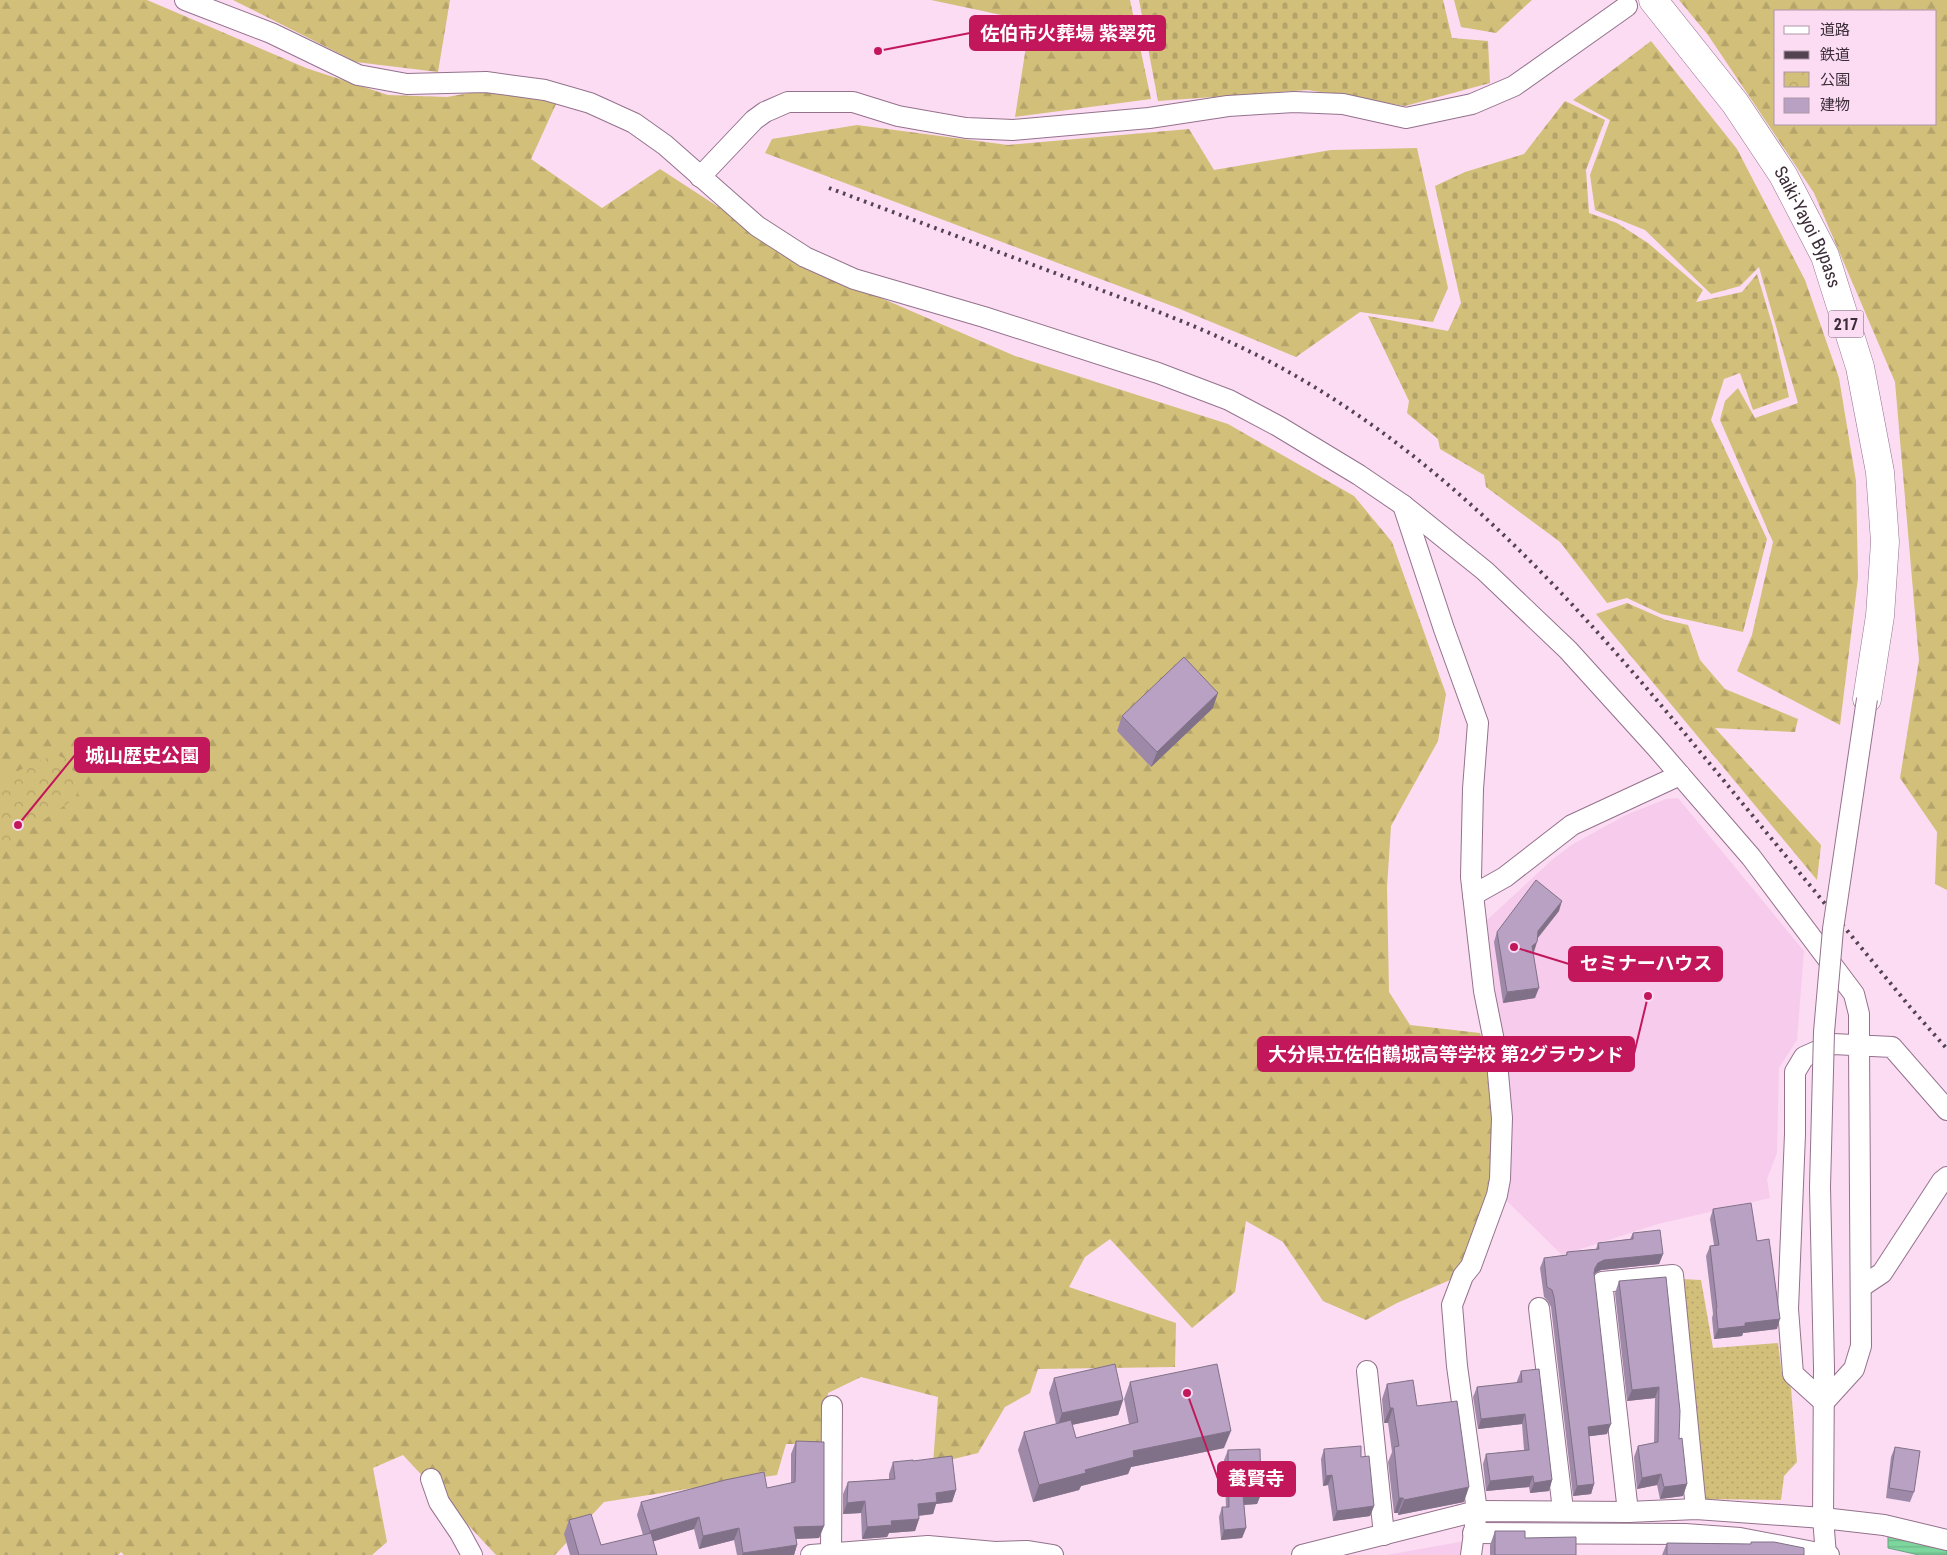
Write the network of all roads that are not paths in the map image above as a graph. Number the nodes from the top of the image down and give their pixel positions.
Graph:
1 (185, 0) edge
2 (1653, 0) edge
3 (1627, 6) dead end
4 (700, 177) junction
5 (1403, 505) junction
6 (1867, 699) joint
7 (1680, 775) junction
8 (1473, 895) junction
9 (1859, 1045) junction
10 (1947, 1110) edge
11 (1947, 1177) edge
12 (1861, 1287) junction
13 (1539, 1308) dead end
14 (1367, 1371) dead end
15 (1824, 1402) junction
16 (832, 1406) dead end
17 (431, 1479) dead end
18 (1696, 1509) junction
19 (1563, 1510) junction
20 (1477, 1511) junction
21 (1628, 1512) junction
22 (1823, 1518) junction
23 (1473, 1533) junction
24 (1384, 1535) junction
25 (1947, 1540) edge
26 (829, 1554) edge
27 (472, 1555) edge
28 (1053, 1555) edge
29 (1302, 1555) edge
30 (1471, 1555) edge
31 (1827, 1555) edge

1 - 4 street
2 - 6 highway, Saiki-Yayoi Bypass / 217
3 - 4 street
4 - 5 street
5 - 7 street
5 - 8 street
6 - 15 street, bridge
7 - 8 street
7 - 9 street
8 - 20 street
9 - 10 street
9 - 12 street
9 - 15 street
11 - 12 street
12 - 15 street
13 - 19 street
14 - 24 street
15 - 22 street
16 - 26 street
17 - 27 street
18 - 21 street
18 - 21 street
18 - 22 street
19 - 20 street
19 - 21 street
20 - 23 street
20 - 24 street
22 - 25 street
22 - 31 street
23 - 30 street
23 - 31 street
24 - 29 street
26 - 28 street

